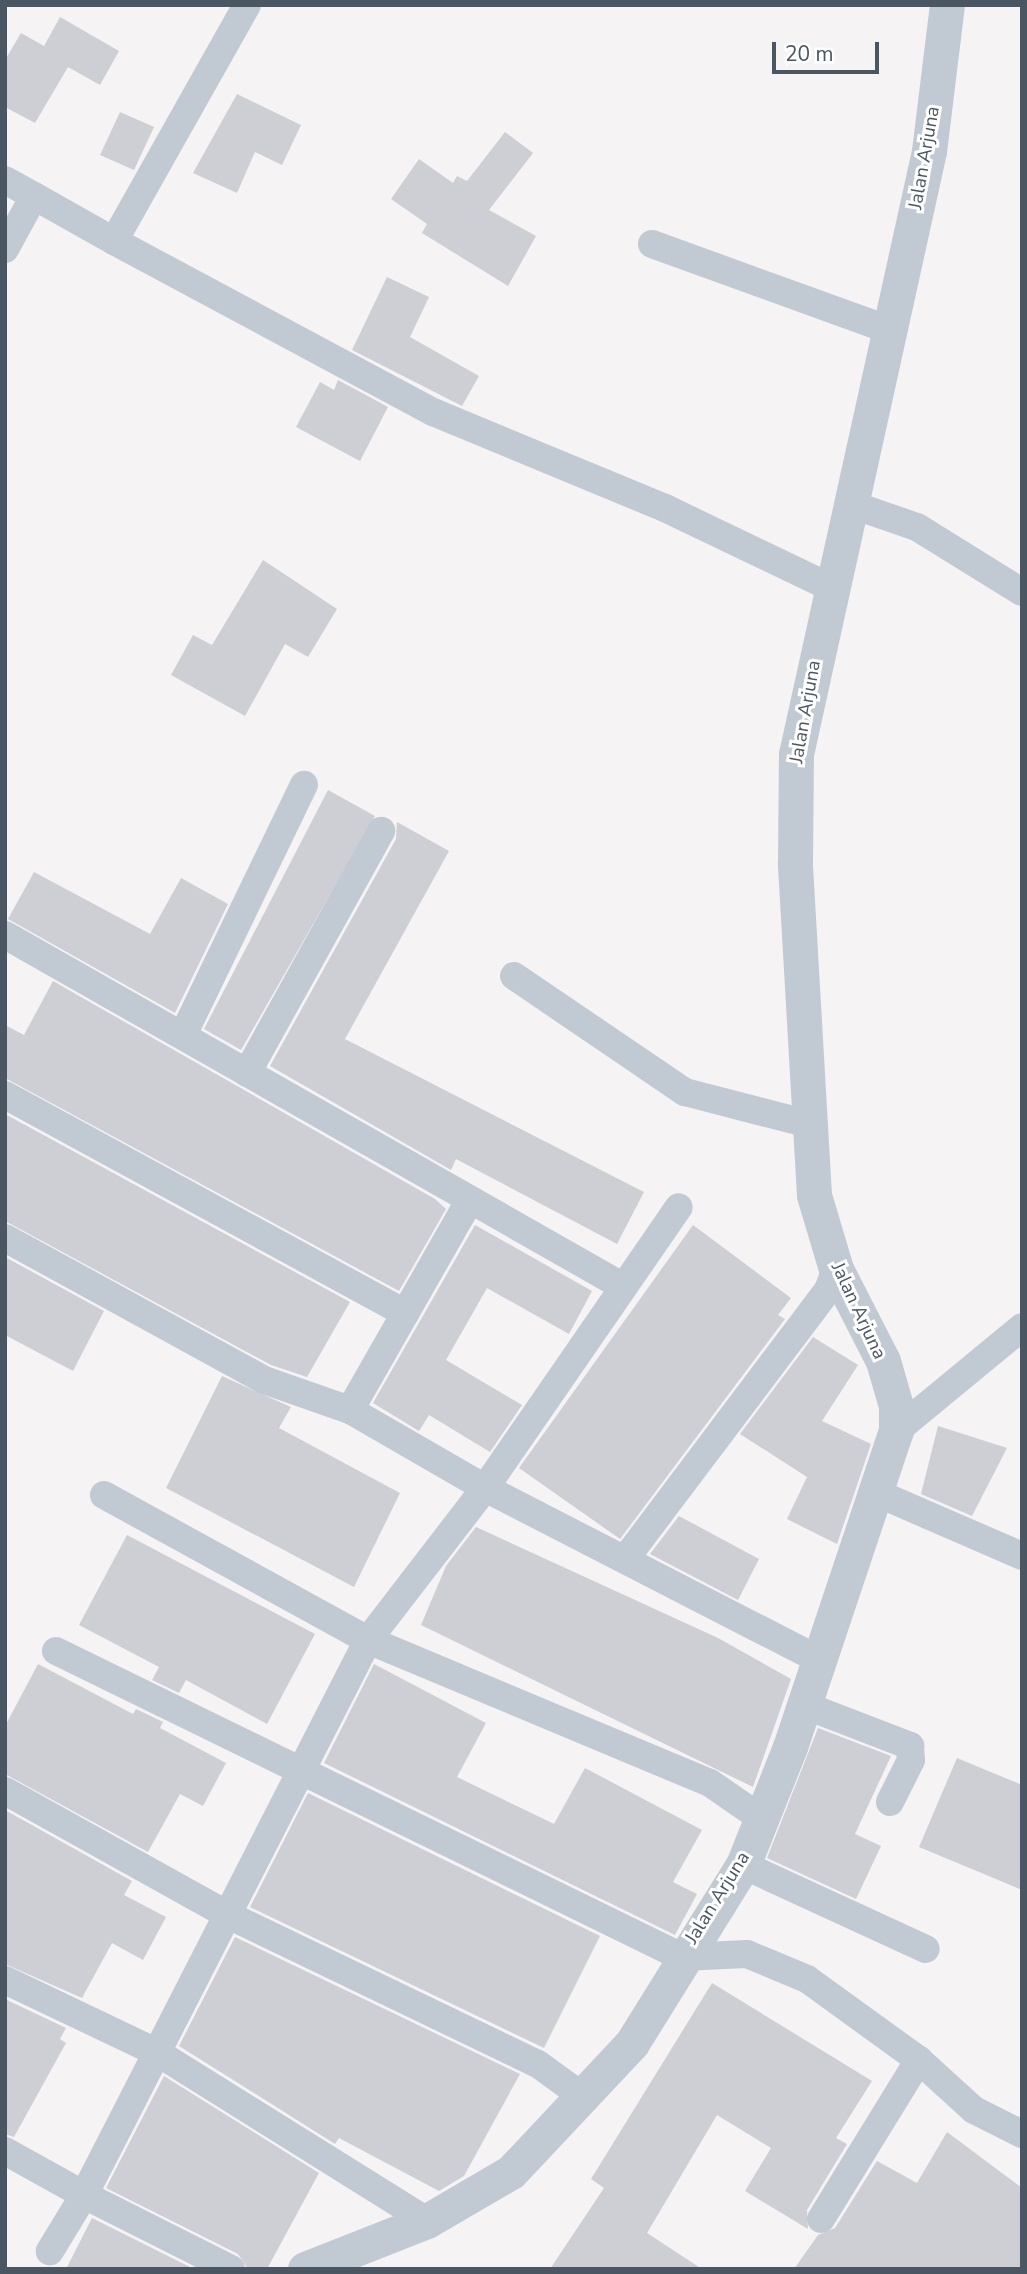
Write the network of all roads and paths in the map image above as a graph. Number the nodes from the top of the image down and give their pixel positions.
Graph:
1 (247, 5) edge
2 (947, 5) edge
3 (5, 180) edge
4 (34, 196) junction
5 (114, 241) junction
6 (652, 244) dead end
7 (5, 249) edge
8 (889, 330) junction
9 (853, 505) junction
10 (830, 587) junction
11 (1022, 592) edge
12 (304, 785) dead end
13 (381, 831) dead end
14 (5, 935) edge
15 (514, 976) dead end
16 (183, 1035) junction
17 (247, 1073) junction
18 (5, 1095) edge
19 (809, 1124) junction
20 (470, 1200) junction
21 (679, 1208) dead end
22 (5, 1238) edge
23 (836, 1269) junction
24 (622, 1286) junction
25 (405, 1313) junction
26 (1022, 1327) edge
27 (350, 1410) junction
28 (896, 1431) junction
29 (485, 1488) junction
30 (877, 1493) junction
31 (104, 1495) dead end
32 (1022, 1556) edge
33 (626, 1558) junction
34 (368, 1640) junction
35 (56, 1651) dead end
36 (819, 1660) junction
37 (804, 1705) junction
38 (296, 1773) junction
39 (5, 1791) edge
40 (890, 1801) dead end
41 (761, 1818) junction
42 (743, 1865) junction
43 (226, 1913) junction
44 (926, 1949) dead end
45 (682, 1957) junction
46 (5, 1980) edge
47 (158, 2053) junction
48 (919, 2060) junction
49 (586, 2099) junction
50 (1022, 2134) edge
51 (5, 2151) edge
52 (84, 2195) junction
53 (821, 2219) dead end
54 (427, 2221) junction
55 (50, 2251) dead end
56 (231, 2269) edge
57 (305, 2269) edge

1 - 5 street
2 - 8 street, Jalan Arjuna
3 - 4 street
4 - 5 street
4 - 7 street
5 - 10 street
6 - 8 street
8 - 9 street, Jalan Arjuna
9 - 10 street, Jalan Arjuna
9 - 11 street
10 - 19 street, Jalan Arjuna
12 - 16 street
13 - 17 street
14 - 16 street
15 - 19 street
16 - 17 street
17 - 20 street
18 - 25 street
19 - 23 street, Jalan Arjuna
20 - 24 street
20 - 25 street
21 - 24 street
22 - 27 street
23 - 28 street, Jalan Arjuna
23 - 33 street
24 - 29 street
25 - 27 street
26 - 28 street
27 - 29 street
28 - 30 street, Jalan Arjuna
29 - 33 street
29 - 34 street
30 - 32 street
30 - 36 street, Jalan Arjuna
31 - 34 street
33 - 36 street
34 - 38 street
34 - 41 street
35 - 38 street
36 - 37 street, Jalan Arjuna
37 - 40 street
37 - 41 street, Jalan Arjuna
38 - 43 street
38 - 45 street
39 - 43 street
41 - 42 street, Jalan Arjuna
42 - 44 street
42 - 45 street, Jalan Arjuna
43 - 47 street
43 - 49 street
45 - 48 street
45 - 49 street, Jalan Arjuna
46 - 47 street
47 - 52 street
47 - 54 street
48 - 50 street
48 - 53 street
49 - 54 street, Jalan Arjuna
51 - 52 street
52 - 55 street
52 - 56 street
54 - 57 street, Jalan Arjuna

